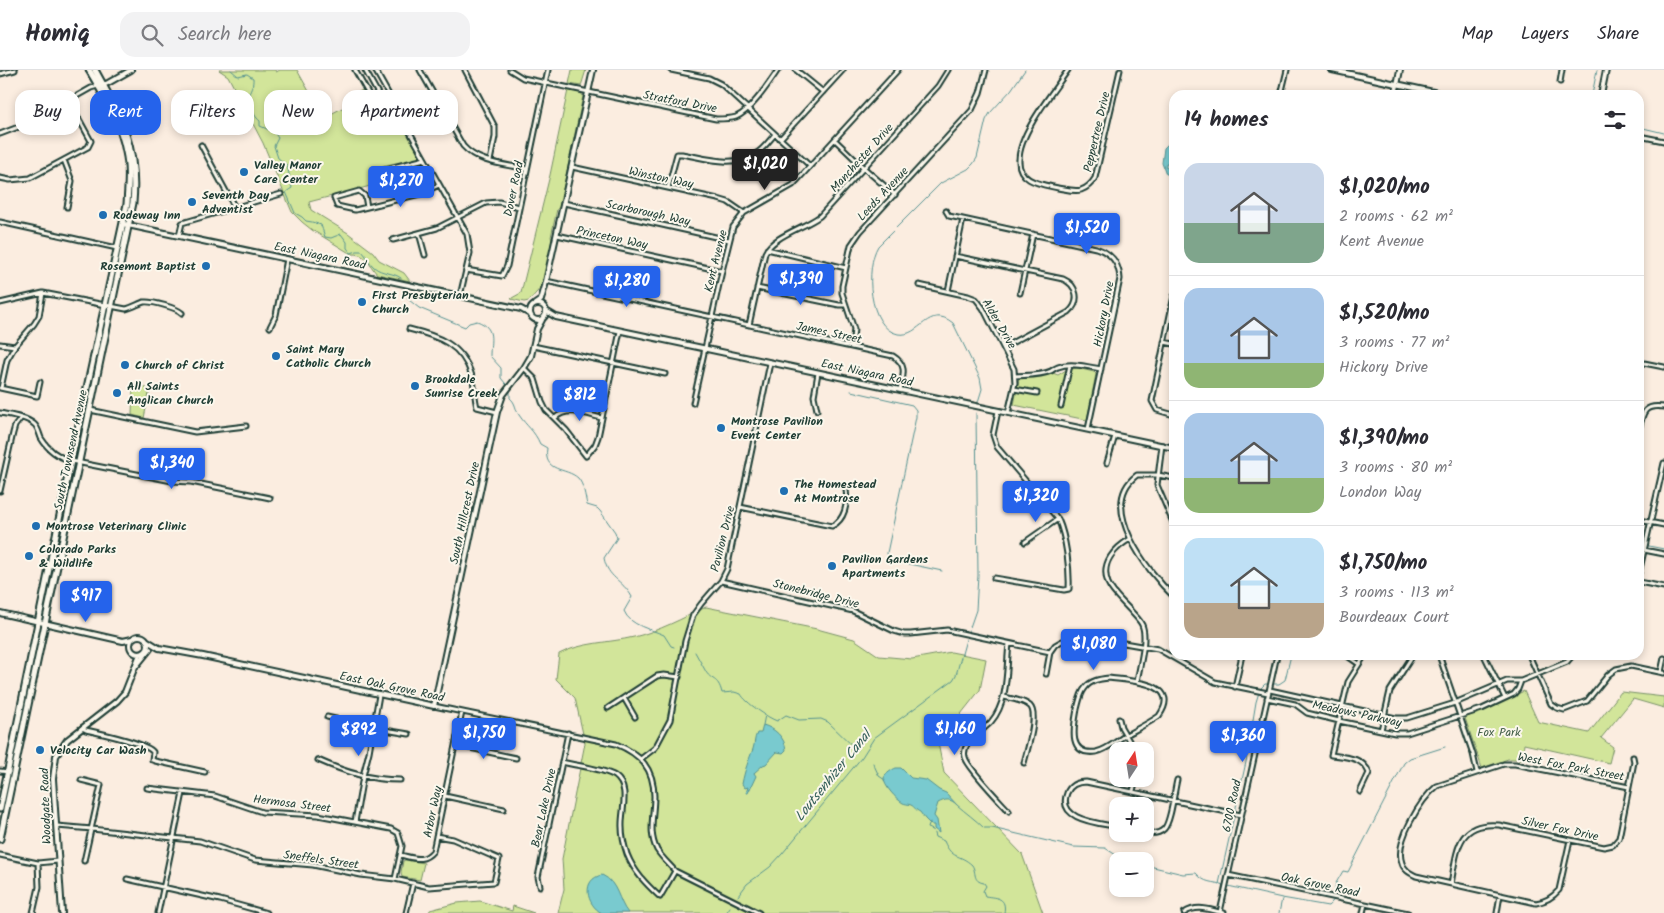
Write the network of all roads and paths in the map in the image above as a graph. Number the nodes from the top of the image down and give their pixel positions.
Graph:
1 (15, 70) edge
2 (89, 70) edge
3 (95, 70) edge
4 (132, 70) edge
5 (355, 70) edge
6 (365, 70) edge
7 (375, 70) edge
8 (420, 70) edge
9 (465, 70) edge
10 (510, 70) edge
11 (548, 70) edge
12 (592, 70) edge
13 (671, 70) edge
14 (778, 70) edge
15 (796, 70) edge
16 (843, 70) edge
17 (898, 70) edge
18 (948, 70) edge
19 (986, 70) edge
20 (1068, 70) edge
21 (1120, 70) edge
22 (1286, 70) edge
23 (1332, 70) edge
24 (1400, 70) edge
25 (1562, 70) edge
26 (1606, 70) edge
27 (0, 74) edge
28 (546, 82) junction
29 (1560, 82) dead end
30 (1397, 84) junction
31 (101, 85) junction
32 (366, 90) edge
33 (376, 90) edge
34 (386, 90) edge
35 (1282, 90) edge
36 (1396, 90) edge
37 (1424, 90) edge
38 (1602, 90) edge
39 (588, 92) junction
40 (823, 92) junction
41 (80, 96) edge
42 (748, 108) junction
43 (80, 122) edge
44 (15, 128) edge
45 (0, 134) edge
46 (775, 134) junction
47 (412, 135) edge
48 (1644, 137) edge
49 (780, 139) junction
50 (835, 140) junction
51 (1664, 141) edge
52 (201, 145) dead end
53 (425, 159) junction
54 (64, 160) junction
55 (490, 161) junction
56 (428, 165) junction
57 (810, 166) junction
58 (572, 167) junction
59 (864, 168) junction
60 (527, 169) junction
61 (0, 178) edge
62 (439, 185) junction
63 (668, 188) junction
64 (281, 194) dead end
65 (895, 195) junction
66 (564, 203) junction
67 (67, 207) dead end
68 (367, 207) junction
69 (519, 207) junction
70 (235, 208) junction
71 (946, 211) dead end
72 (744, 213) junction
73 (458, 218) junction
74 (963, 219) junction
75 (0, 222) edge
76 (126, 225) junction
77 (419, 233) junction
78 (1033, 234) junction
79 (557, 235) junction
80 (179, 236) junction
81 (393, 240) dead end
82 (729, 240) junction
83 (117, 248) junction
84 (767, 249) junction
85 (425, 255) dead end
86 (955, 256) junction
87 (287, 259) junction
88 (846, 268) junction
89 (466, 270) junction
90 (722, 271) junction
91 (1025, 271) junction
92 (546, 283) junction
93 (919, 285) dead end
94 (757, 288) junction
95 (948, 291) junction
96 (43, 293) junction
97 (1020, 293) dead end
98 (460, 296) junction
99 (0, 303) edge
100 (105, 305) junction
101 (534, 305) junction
102 (112, 306) junction
103 (846, 306) junction
104 (514, 308) junction
105 (546, 310) junction
106 (182, 313) dead end
107 (531, 316) junction
108 (556, 317) junction
109 (711, 317) junction
110 (542, 319) junction
111 (1169, 319) edge
112 (749, 326) junction
113 (270, 327) dead end
114 (409, 329) dead end
115 (620, 330) junction
116 (536, 332) junction
117 (1164, 342) junction
118 (1169, 343) edge
119 (0, 344) edge
120 (15, 346) junction
121 (533, 346) junction
122 (852, 347) junction
123 (1004, 347) junction
124 (705, 349) junction
125 (613, 363) junction
126 (770, 363) junction
127 (1644, 363) edge
128 (1070, 365) junction
129 (1664, 367) edge
130 (524, 368) junction
131 (1101, 369) junction
132 (818, 373) junction
133 (666, 374) dead end
134 (1015, 376) junction
135 (40, 382) dead end
136 (0, 388) edge
137 (1014, 389) junction
138 (900, 390) junction
139 (1037, 393) dead end
140 (694, 404) dead end
141 (1061, 406) dead end
142 (1664, 407) edge
143 (89, 410) junction
144 (817, 410) dead end
145 (998, 411) junction
146 (497, 412) junction
147 (0, 413) edge
148 (1008, 413) junction
149 (1644, 413) edge
150 (1169, 414) edge
151 (21, 418) junction
152 (555, 418) junction
153 (601, 418) junction
154 (246, 426) dead end
155 (1088, 429) junction
156 (1115, 436) junction
157 (1162, 445) junction
158 (1169, 447) edge
159 (71, 461) junction
160 (1664, 462) edge
161 (79, 463) junction
162 (1106, 464) dead end
163 (1158, 475) junction
164 (1169, 477) edge
165 (846, 490) dead end
166 (0, 491) edge
167 (270, 498) dead end
168 (740, 507) junction
169 (1169, 514) edge
170 (1058, 519) junction
171 (1644, 521) edge
172 (1650, 522) junction
173 (1664, 525) edge
174 (1130, 539) junction
175 (1025, 542) dead end
176 (1644, 550) joint
177 (1664, 554) edge
178 (994, 578) dead end
179 (721, 581) junction
180 (1644, 583) edge
181 (1664, 587) edge
182 (1169, 592) edge
183 (0, 614) edge
184 (42, 623) junction
185 (132, 639) junction
186 (146, 640) junction
187 (123, 641) junction
188 (1009, 644) junction
189 (1143, 646) junction
190 (130, 647) junction
191 (159, 648) junction
192 (149, 649) junction
193 (134, 652) junction
194 (1050, 652) junction
195 (140, 654) junction
196 (1169, 655) edge
197 (1664, 658) edge
198 (1177, 660) edge
199 (1241, 660) edge
200 (1276, 660) edge
201 (1353, 660) edge
202 (1362, 660) edge
203 (1410, 660) edge
204 (1441, 660) edge
205 (1486, 660) edge
206 (1531, 660) edge
207 (1569, 660) edge
208 (1359, 664) junction
209 (134, 669) junction
210 (1662, 672) edge
211 (1046, 674) dead end
212 (1538, 675) junction
213 (679, 677) junction
214 (1522, 681) junction
215 (1137, 682) junction
216 (1498, 685) junction
217 (1235, 686) junction
218 (1269, 691) junction
219 (379, 695) junction
220 (1297, 695) junction
221 (1004, 697) junction
222 (624, 698) junction
223 (1267, 698) junction
224 (1505, 698) junction
225 (1455, 703) junction
226 (1295, 704) junction
227 (434, 706) junction
228 (1342, 706) junction
229 (608, 708) dead end
230 (462, 712) junction
231 (1384, 715) junction
232 (1460, 716) junction
233 (326, 717) dead end
234 (635, 717) dead end
235 (1119, 719) dead end
236 (1339, 721) junction
237 (82, 728) junction
238 (373, 728) junction
239 (1381, 730) junction
240 (568, 733) junction
241 (409, 734) dead end
242 (1126, 736) junction
243 (1130, 742) edge
244 (456, 745) junction
245 (1633, 757) dead end
246 (516, 758) dead end
247 (642, 758) junction
248 (318, 760) dead end
249 (562, 762) junction
250 (1024, 762) dead end
251 (0, 771) edge
252 (11, 772) junction
253 (205, 772) dead end
254 (1477, 772) junction
255 (363, 776) junction
256 (81, 780) dead end
257 (400, 780) dead end
258 (1177, 780) dead end
259 (1629, 787) junction
260 (147, 788) dead end
261 (1134, 788) edge
262 (1133, 791) junction
263 (1360, 792) dead end
264 (183, 793) junction
265 (445, 796) junction
266 (1173, 800) junction
267 (0, 809) edge
268 (504, 809) dead end
269 (1009, 811) dead end
270 (1241, 815) junction
271 (355, 822) junction
272 (1109, 825) edge
273 (57, 826) junction
274 (92, 829) junction
275 (1154, 833) edge
276 (436, 836) junction
277 (173, 838) junction
278 (0, 839) edge
279 (1570, 840) junction
280 (0, 854) edge
281 (400, 855) junction
282 (58, 861) junction
283 (84, 861) dead end
284 (38, 863) junction
285 (675, 871) junction
286 (1228, 875) junction
287 (127, 879) dead end
288 (395, 879) junction
289 (413, 884) junction
290 (1451, 884) junction
291 (540, 886) dead end
292 (163, 887) junction
293 (1500, 895) junction
294 (1365, 904) junction
295 (33, 913) edge
296 (62, 913) edge
297 (158, 913) edge
298 (267, 913) edge
299 (406, 913) edge
300 (759, 913) edge
301 (1184, 913) edge
302 (1222, 913) edge
303 (1364, 913) edge
304 (1408, 913) edge
305 (1496, 913) edge

1 - 27 street
2 - 31 highway, South Townsend Avenue
3 - 31 highway, South Townsend Avenue
4 - 31 street
5 - 32 street
6 - 33 street
7 - 34 street
8 - 55 street
9 - 55 street
10 - 28 street, Stratford Drive
11 - 28 street, Dover Road
12 - 39 street
13 - 42 street
14 - 42 street, Stratford Drive
15 - 40 street
16 - 40 street
17 - 50 street, Kent Avenue
18 - 59 street, Manchester Drive
19 - 65 street, Leeds Avenue
20 - 21 street, Peppertree Drive
22 - 35 street
23 - 30 street
24 - 30 street
25 - 29 street
26 - 38 street
28 - 39 street, Stratford Drive
28 - 60 street, Dover Road
30 - 36 street
30 - 37 street
31 - 41 street
31 - 76 highway, South Townsend Avenue
39 - 42 street, Stratford Drive
39 - 58 street
40 - 49 street
42 - 46 street
43 - 54 street
44 - 45 street
46 - 49 street
46 - 63 street
47 - 53 street
48 - 51 street
49 - 57 street
50 - 57 street, Kent Avenue
50 - 59 street
52 - 70 street
53 - 56 street
53 - 56 street
54 - 61 street
54 - 67 street
55 - 60 street
56 - 62 street
57 - 72 street, Kent Avenue
58 - 63 street, Winston Way
58 - 66 street
59 - 65 street
59 - 84 street, Manchester Drive
60 - 69 street, Dover Road
62 - 68 street
62 - 73 street
63 - 72 street, Winston Way
64 - 70 street
65 - 88 street, Leeds Avenue
66 - 79 street
66 - 82 street, Scarborough Way
68 - 68 street
69 - 73 street
69 - 89 street, Dover Road
70 - 80 street
71 - 74 street, Hickory Drive
72 - 82 street, Kent Avenue
73 - 77 street
73 - 89 street
74 - 78 street, Hickory Drive
74 - 86 street
75 - 83 street
76 - 80 street, East Niagara Road
76 - 83 highway, South Townsend Avenue
76 - 102 highway, South Townsend Avenue
77 - 81 street
77 - 85 street
78 - 91 street
78 - 131 street, Hickory Drive
79 - 90 street, Princeton Way
79 - 92 street
80 - 87 street, East Niagara Road
82 - 90 street, Kent Avenue
83 - 100 highway, South Townsend Avenue
84 - 88 street
84 - 94 street
86 - 91 street
86 - 95 street
87 - 98 street, East Niagara Road
87 - 113 street
88 - 103 street, Leeds Avenue
89 - 98 street
90 - 109 street, Kent Avenue
91 - 97 street
91 - 123 street
92 - 101 street
92 - 105 street
92 - 109 street, James Street
93 - 95 street, Alder Drive
94 - 103 street
94 - 112 street
95 - 123 street, Alder Drive
96 - 99 street
96 - 100 street
96 - 120 street
98 - 104 street, East Niagara Road
100 - 102 street
100 - 159 highway, South Townsend Avenue
101 - 104 street, East Niagara Road
101 - 105 street
101 - 107 street
102 - 106 street
102 - 143 highway, South Townsend Avenue
103 - 122 street, Leeds Avenue
104 - 107 street, East Niagara Road
105 - 108 street, East Niagara Road
105 - 110 street
107 - 110 street
107 - 116 street, South Hillcrest Drive
108 - 110 street, East Niagara Road
108 - 115 street, East Niagara Road
109 - 112 street, James Street
109 - 124 street, Kent Avenue
110 - 116 street, South Hillcrest Drive
111 - 117 street
112 - 122 street, James Street
114 - 146 street
115 - 124 street, East Niagara Road
115 - 125 street
116 - 121 street, South Hillcrest Drive
117 - 118 street
117 - 150 street
119 - 120 street
120 - 136 street
121 - 125 street
121 - 130 street, South Hillcrest Drive
122 - 138 street, James Street
123 - 134 street, Alder Drive
124 - 126 street, East Niagara Road
124 - 140 street, Kent Avenue
125 - 133 street
125 - 153 street
126 - 132 street, East Niagara Road
126 - 168 street, Pavilion Drive
127 - 129 street
128 - 131 street
128 - 134 street
128 - 141 street
130 - 146 street, South Hillcrest Drive
130 - 152 street
131 - 155 street, Hickory Drive
132 - 138 street, East Niagara Road
132 - 144 street
134 - 137 street, Alder Drive
135 - 136 street
137 - 139 street
137 - 148 street, Alder Drive
138 - 145 street, East Niagara Road
142 - 149 street
143 - 154 street
143 - 161 highway, South Townsend Avenue
145 - 148 street, East Niagara Road
145 - 170 street
146 - 227 street, South Hillcrest Drive
147 - 151 street
148 - 155 street, East Niagara Road
151 - 159 street
151 - 166 street
152 - 153 street
152 - 153 street
155 - 156 street, East Niagara Road
156 - 157 street, East Niagara Road
156 - 162 street
157 - 158 street, East Niagara Road
157 - 163 street
159 - 161 street
159 - 184 highway, South Townsend Avenue
160 - 172 street
161 - 167 street
161 - 184 highway, South Townsend Avenue
163 - 164 street
163 - 169 street
163 - 174 street
165 - 168 street
168 - 179 street, Pavilion Drive
170 - 175 street
170 - 178 street
171 - 172 street
172 - 173 street
172 - 176 street
174 - 182 street
174 - 189 street
176 - 177 street
179 - 188 street, Stonebridge Drive
179 - 213 street, Pavilion Drive
180 - 181 street
183 - 184 street
184 - 187 street
184 - 252 highway, South Townsend Avenue
185 - 186 street
185 - 187 street
185 - 190 street
186 - 191 street, East Oak Grove Road
186 - 192 street
187 - 190 street
188 - 194 street, Stonebridge Drive
188 - 221 street
189 - 194 street, Meadows Parkway
189 - 196 street, Meadows Parkway
189 - 215 street
190 - 193 street
191 - 192 street, East Oak Grove Road
191 - 219 street, East Oak Grove Road
192 - 195 street
192 - 209 street, Woodgate Road
193 - 195 street
193 - 209 street, Woodgate Road
194 - 211 street
195 - 209 street, Woodgate Road
197 - 210 street
198 - 217 street, Meadows Parkway
199 - 217 street
200 - 218 street, 6700 Road
201 - 208 street
202 - 208 street
203 - 231 street
204 - 225 street
205 - 216 street
206 - 212 street
207 - 212 street, Meadows Parkway
208 - 228 street
209 - 237 street, Woodgate Road
210 - 212 street
212 - 214 street, Meadows Parkway
213 - 222 street
213 - 247 street, Pavilion Drive
214 - 216 street, Meadows Parkway
214 - 224 street, Meadows Parkway
215 - 242 street
215 - 242 street
216 - 224 street
216 - 225 street, Meadows Parkway
217 - 218 street, Meadows Parkway
218 - 220 street, Meadows Parkway
218 - 223 street, 6700 Road
219 - 227 street, East Oak Grove Road
219 - 238 street
220 - 226 street
220 - 228 street, Meadows Parkway
221 - 250 street
221 - 269 street
222 - 229 street
222 - 234 street
223 - 226 street, Meadows Parkway
223 - 270 street, 6700 Road
224 - 232 street, Meadows Parkway
225 - 231 street, Meadows Parkway
225 - 232 street
226 - 236 street, Meadows Parkway
227 - 230 street, East Oak Grove Road
228 - 231 street, Meadows Parkway
228 - 236 street
230 - 240 street, East Oak Grove Road
230 - 244 street, Arbor Way
231 - 239 street
232 - 239 street, Meadows Parkway
232 - 254 street
233 - 238 street
235 - 242 street
236 - 239 street, Meadows Parkway
236 - 263 street
237 - 253 street
237 - 273 street, Woodgate Road
238 - 241 street
238 - 255 street
240 - 247 street, East Oak Grove Road
240 - 249 street, Bear Lake Drive
242 - 243 street
244 - 246 street
244 - 265 street, Arbor Way
245 - 259 street, Silver Fox Drive
247 - 285 street
248 - 255 street
249 - 285 street
249 - 291 street, Bear Lake Drive
251 - 252 street
252 - 267 highway, South Townsend Avenue
252 - 278 highway, South Townsend Avenue
254 - 259 street, West Fox Park Street
254 - 290 street, West Fox Park Street
255 - 257 street
255 - 271 street
256 - 274 street
258 - 266 street
259 - 279 street, Silver Fox Drive
260 - 264 street, Hermosa Street
261 - 262 street
262 - 266 street
262 - 272 street
264 - 271 street, Hermosa Street
264 - 277 street
265 - 268 street
265 - 276 street, Arbor Way
266 - 270 street
266 - 275 street
270 - 286 street, 6700 Road
271 - 281 street, Hermosa Street
273 - 274 street, Sneffels Street
273 - 282 street, Woodgate Road
274 - 277 street, Sneffels Street
274 - 283 street
276 - 281 street, Arbor Way
276 - 289 street, Sneffels Street
277 - 288 street, Sneffels Street
277 - 292 street
279 - 290 street, Silver Fox Drive
279 - 293 street, West Fox Park Street
280 - 284 street
281 - 288 street
282 - 284 street
282 - 296 street, Woodgate Road
284 - 295 street
285 - 300 street
286 - 294 street, Oak Grove Road
286 - 302 street, 6700 Road
287 - 292 street
288 - 289 street, Sneffels Street
289 - 299 street
290 - 293 street, West Fox Park Street
292 - 297 street
292 - 298 street
293 - 305 street
294 - 303 street
294 - 304 street, Oak Grove Road
301 - 302 street

